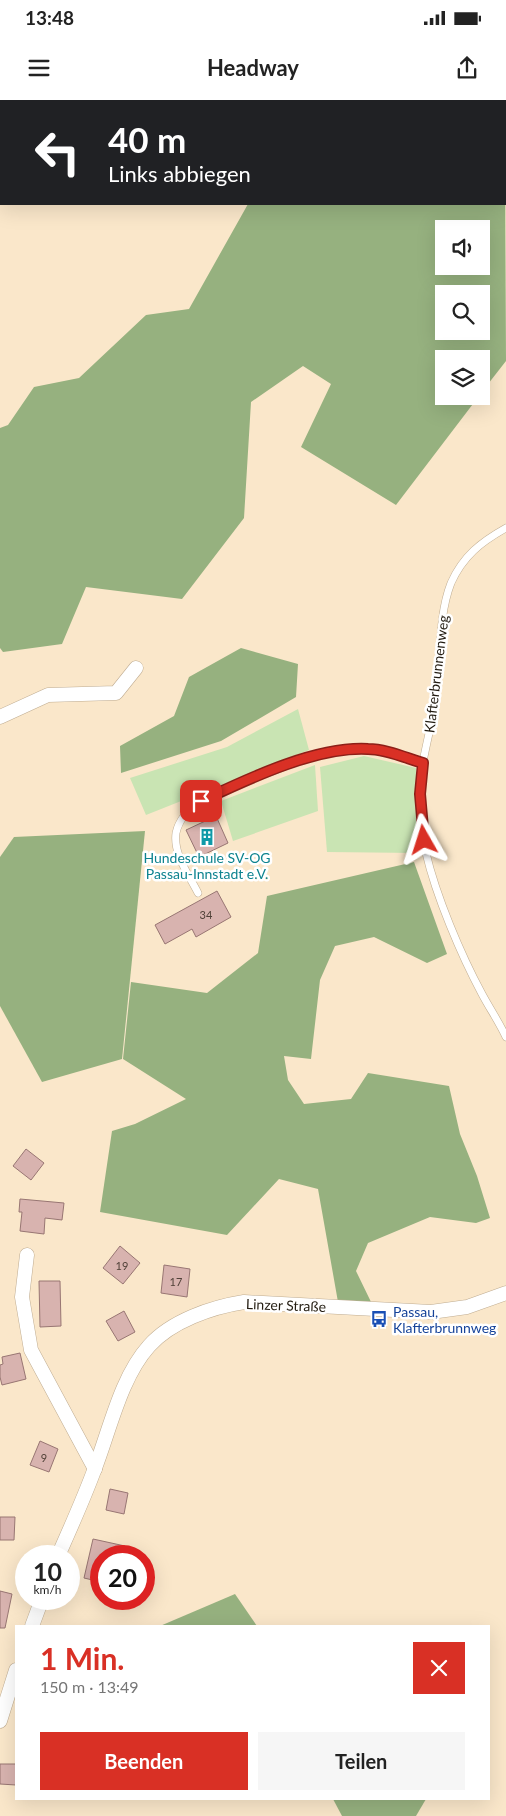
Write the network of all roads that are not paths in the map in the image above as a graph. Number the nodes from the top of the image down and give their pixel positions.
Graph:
1 (506, 528) edge
2 (136, 668) dead end
3 (0, 717) edge
4 (423, 763) junction
5 (198, 893) dead end
6 (506, 1037) edge
7 (26, 1255) dead end
8 (506, 1293) edge
9 (94, 1469) junction
10 (63, 1545) edge
11 (38, 1610) edge
12 (32, 1625) edge
13 (15, 1673) edge
14 (0, 1721) edge

1 - 4 lane, Klafterbrunnenweg
2 - 3 street
4 - 5 lane
4 - 6 lane, Klafterbrunnenweg
7 - 9 street
8 - 9 street, Linzer Straße
9 - 10 street, Linzer Straße
11 - 12 street
13 - 14 street

